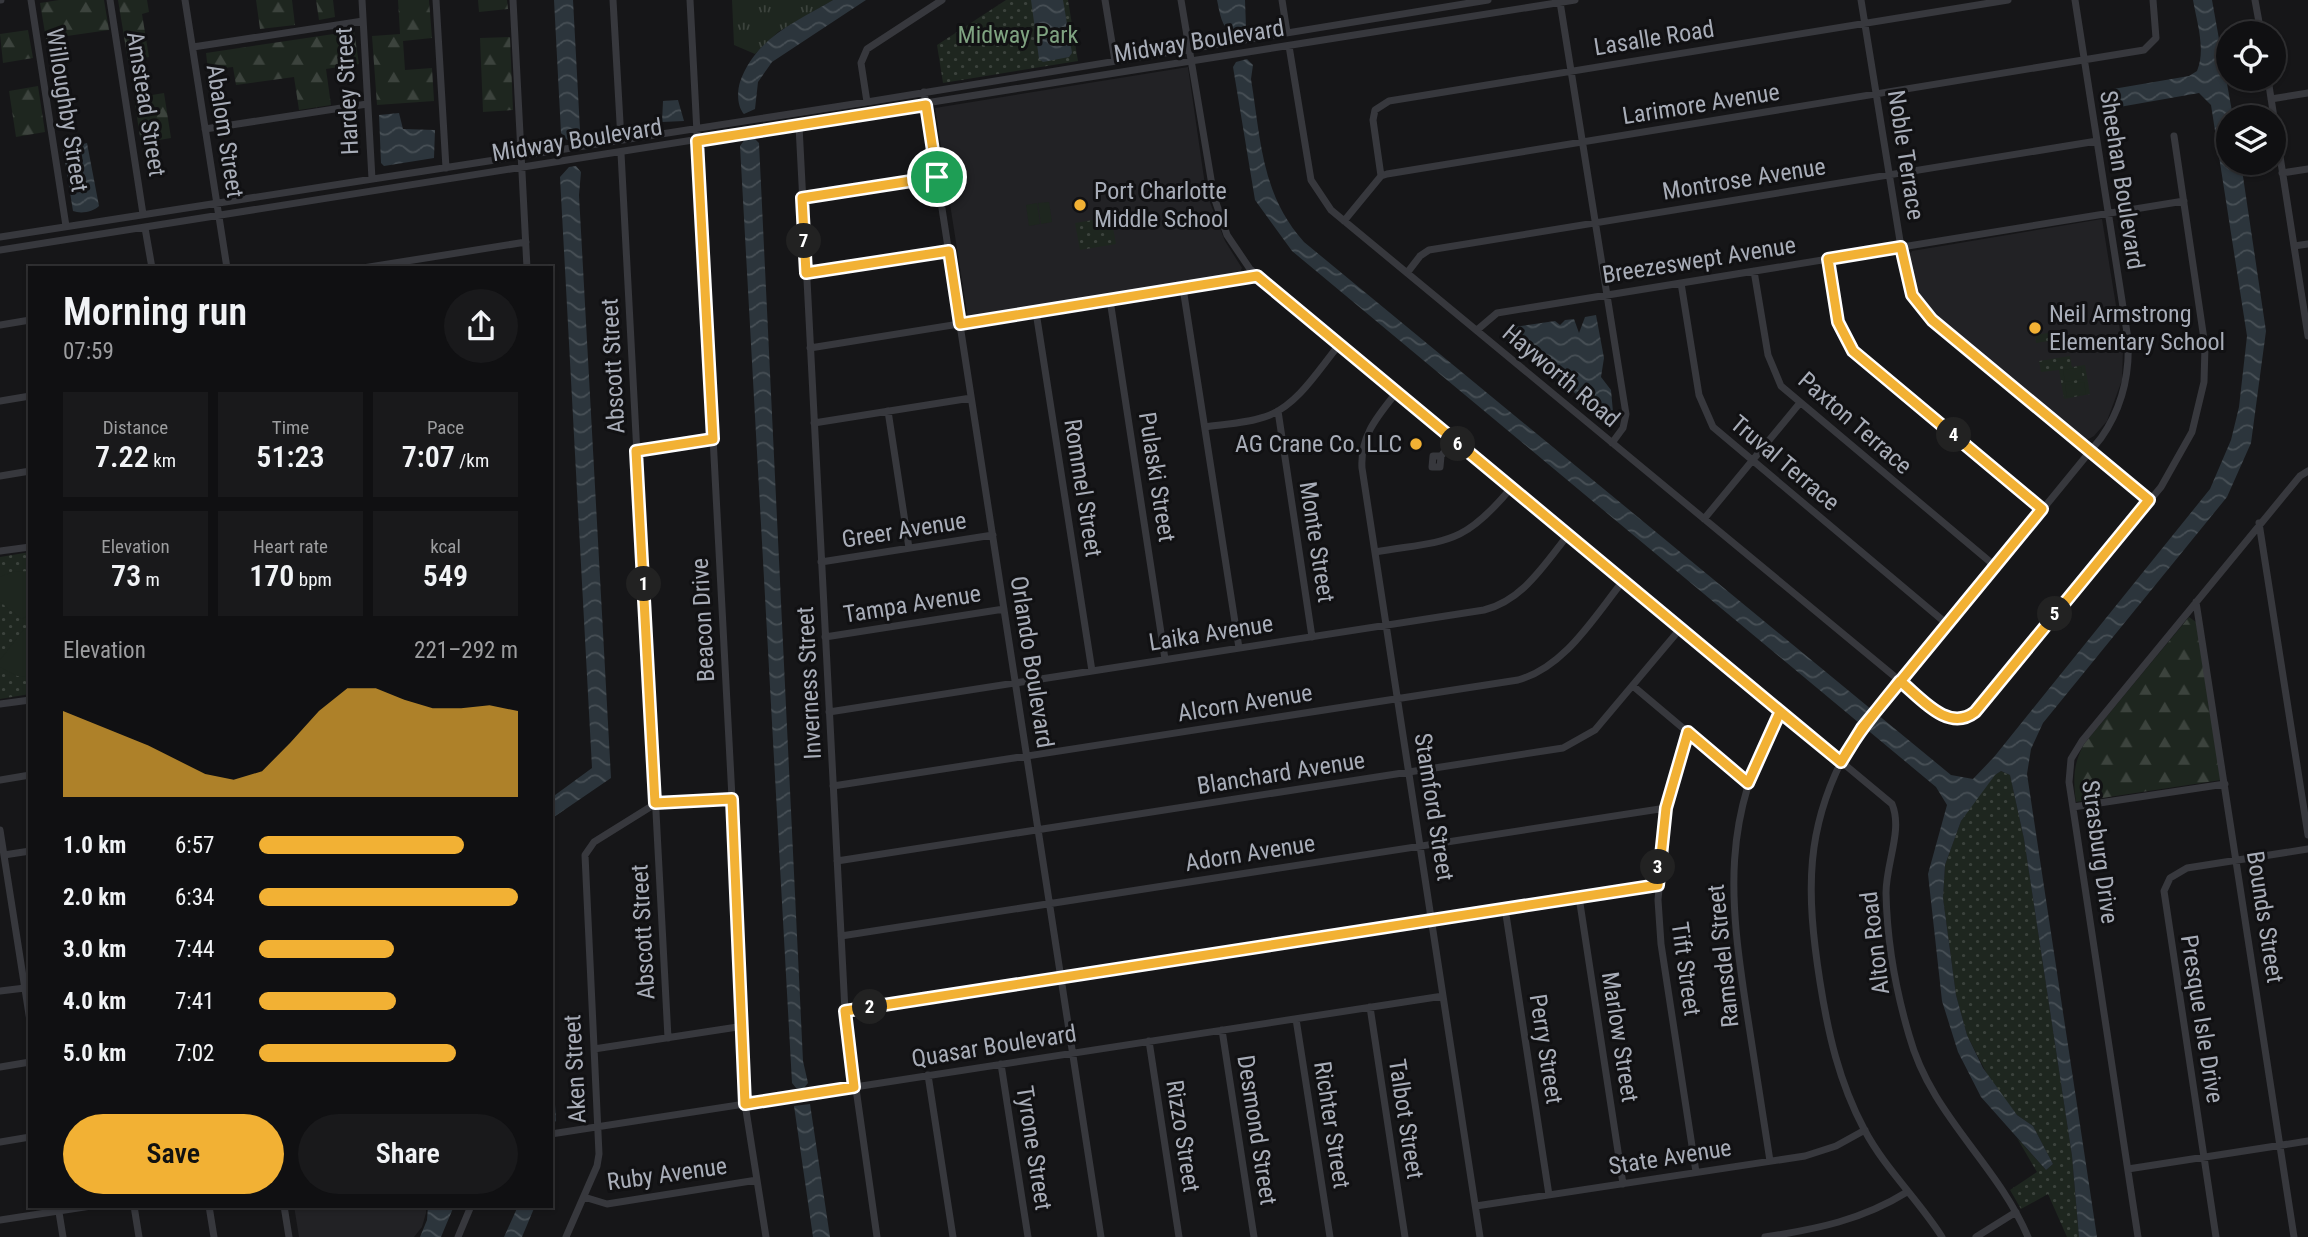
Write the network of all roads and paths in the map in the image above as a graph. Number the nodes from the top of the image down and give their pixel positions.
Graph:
1 (30, 0) edge
2 (110, 0) edge
3 (185, 0) edge
4 (362, 0) edge
5 (436, 0) edge
6 (513, 0) edge
7 (613, 0) edge
8 (690, 0) edge
9 (942, 0) edge
10 (1105, 0) edge
11 (1181, 0) edge
12 (1282, 0) edge
13 (1488, 0) edge
14 (1575, 0) edge
15 (1861, 0) edge
16 (2008, 0) edge
17 (2075, 0) edge
18 (2153, 0) edge
19 (2255, 0) edge
20 (1560, 2) junction
21 (363, 21) junction
22 (2259, 21) edge
23 (1865, 23) junction
24 (1287, 32) junction
25 (1289, 46) junction
26 (192, 47) junction
27 (1189, 48) junction
28 (1115, 61) junction
29 (1191, 61) junction
30 (2084, 61) junction
31 (1571, 71) junction
32 (2270, 91) edge
33 (925, 92) junction
34 (2308, 93) edge
35 (1877, 94) junction
36 (2271, 99) junction
37 (867, 102) junction
38 (367, 104) junction
39 (926, 105) junction
40 (2272, 105) edge
41 (799, 126) junction
42 (205, 129) junction
43 (696, 129) junction
44 (2174, 136) dead end
45 (621, 140) junction
46 (697, 141) junction
47 (2097, 141) junction
48 (1582, 142) junction
49 (621, 153) junction
50 (522, 156) junction
51 (522, 167) junction
52 (446, 168) junction
53 (2308, 169) edge
54 (2286, 172) edge
55 (1889, 175) junction
56 (2282, 175) edge
57 (1381, 176) junction
58 (937, 177) junction
59 (372, 179) junction
60 (802, 198) junction
61 (2184, 201) junction
62 (217, 202) junction
63 (143, 214) junction
64 (2108, 214) junction
65 (219, 216) junction
66 (1344, 221) junction
67 (1595, 223) junction
68 (66, 226) junction
69 (145, 228) junction
70 (0, 237) edge
71 (526, 242) junction
72 (2308, 244) edge
73 (2294, 246) junction
74 (1901, 247) junction
75 (0, 250) edge
76 (949, 251) junction
77 (1828, 259) junction
78 (152, 266) edge
79 (227, 266) edge
80 (376, 266) edge
81 (527, 266) edge
82 (1754, 271) junction
83 (806, 273) junction
84 (1407, 273) junction
85 (1257, 276) junction
86 (1681, 283) junction
87 (1183, 288) junction
88 (1607, 295) junction
89 (1110, 300) junction
90 (1036, 312) junction
91 (28, 320) edge
92 (2307, 320) edge
93 (960, 324) junction
94 (0, 325) edge
95 (1477, 330) junction
96 (2308, 336) edge
97 (1339, 345) junction
98 (810, 348) junction
99 (1396, 393) junction
100 (28, 396) edge
101 (971, 398) junction
102 (0, 401) edge
103 (1799, 404) junction
104 (888, 411) junction
105 (1278, 411) junction
106 (814, 423) junction
107 (1205, 427) junction
108 (713, 439) junction
109 (1454, 440) junction
110 (1612, 443) junction
111 (636, 451) junction
112 (2090, 452) junction
113 (1441, 456) dead end
114 (1751, 461) junction
115 (28, 471) edge
116 (2308, 471) edge
117 (0, 476) edge
118 (1511, 488) junction
119 (2149, 500) junction
120 (2042, 509) junction
121 (1704, 519) junction
122 (2259, 523) junction
123 (993, 535) junction
124 (1568, 535) junction
125 (28, 547) edge
126 (909, 548) junction
127 (0, 551) edge
128 (1375, 552) junction
129 (821, 562) junction
130 (1995, 566) junction
131 (1623, 581) junction
132 (2196, 602) junction
133 (1004, 609) junction
134 (1947, 624) junction
135 (1386, 625) junction
136 (1680, 629) junction
137 (825, 637) junction
138 (1312, 637) junction
139 (1239, 648) junction
140 (1165, 659) junction
141 (1092, 671) junction
142 (1900, 681) junction
143 (1015, 682) junction
144 (1633, 686) junction
145 (1397, 699) junction
146 (28, 700) edge
147 (0, 704) edge
148 (829, 712) junction
149 (1780, 712) junction
150 (1688, 732) junction
151 (1027, 756) junction
152 (1841, 762) junction
153 (1409, 773) junction
154 (28, 775) edge
155 (0, 780) edge
156 (1748, 783) junction
157 (2225, 784) junction
158 (833, 786) junction
159 (732, 799) junction
160 (655, 803) junction
161 (2073, 807) junction
162 (1666, 808) junction
163 (0, 830) edge
164 (1038, 830) junction
165 (2308, 835) edge
166 (1420, 846) junction
167 (2308, 849) edge
168 (28, 851) edge
169 (4, 855) junction
170 (2237, 860) junction
171 (837, 861) junction
172 (1658, 885) junction
173 (1578, 897) junction
174 (1049, 903) junction
175 (1505, 908) junction
176 (1431, 920) junction
177 (841, 936) junction
178 (1061, 977) junction
179 (24, 988) junction
180 (0, 991) edge
181 (1443, 996) junction
182 (1370, 1007) junction
183 (28, 1010) edge
184 (845, 1011) junction
185 (1296, 1018) junction
186 (744, 1026) junction
187 (1222, 1030) junction
188 (668, 1038) junction
189 (1149, 1041) junction
190 (594, 1049) junction
191 (1072, 1053) junction
192 (28, 1062) edge
193 (1001, 1064) junction
194 (0, 1067) edge
195 (928, 1076) junction
196 (854, 1087) junction
197 (745, 1104) junction
198 (598, 1127) junction
199 (1865, 1130) junction
200 (553, 1134) edge
201 (28, 1138) edge
202 (2308, 1141) edge
203 (0, 1142) edge
204 (2280, 1146) junction
205 (2204, 1157) junction
206 (1770, 1161) junction
207 (2128, 1169) junction
208 (1696, 1172) junction
209 (757, 1180) junction
210 (1623, 1184) junction
211 (1907, 1192) junction
212 (1549, 1195) junction
213 (583, 1197) junction
214 (1476, 1206) junction
215 (59, 1208) edge
216 (134, 1208) edge
217 (209, 1208) edge
218 (284, 1208) edge
219 (470, 1208) edge
220 (2016, 1212) junction
221 (0, 1220) edge
222 (63, 1237) edge
223 (139, 1237) edge
224 (214, 1237) edge
225 (289, 1237) edge
226 (458, 1237) edge
227 (566, 1237) edge
228 (766, 1237) edge
229 (877, 1237) edge
230 (953, 1237) edge
231 (1028, 1237) edge
232 (1101, 1237) edge
233 (1179, 1237) edge
234 (1254, 1237) edge
235 (1330, 1237) edge
236 (1405, 1237) edge
237 (1480, 1237) edge
238 (1765, 1237) edge
239 (1942, 1237) edge
240 (1976, 1237) edge
241 (2028, 1237) edge
242 (2138, 1237) edge
243 (2216, 1237) edge
244 (2294, 1237) edge

1 - 68 street, Willoughby Street
2 - 63 street, Amstead Street
3 - 26 street, Abalom Street
4 - 21 street, Hardey Street
5 - 52 street
6 - 50 street
7 - 45 street
8 - 43 street, Beacon Drive
9 - 37 street
10 - 28 street
11 - 27 street, Alton Road
12 - 24 street
13 - 24 street, Midway Boulevard
14 - 20 street, Midway Boulevard
15 - 23 street, Noble Terrace
16 - 23 street, Lasalle Road
17 - 30 street, Sheehan Boulevard
18 - 30 street, Larimore Avenue
19 - 22 street
20 - 25 street, Midway Boulevard
20 - 31 street
21 - 26 street
21 - 38 street, Hardey Street
23 - 31 street, Lasalle Road
23 - 35 street, Noble Terrace
24 - 27 street, Midway Boulevard
25 - 29 street, Midway Boulevard
25 - 66 street, Hayworth Road
26 - 42 street, Abalom Street
27 - 28 street, Midway Boulevard
27 - 29 street, Alton Road
28 - 33 street, Midway Boulevard
29 - 39 street, Midway Boulevard
29 - 85 street, Alton Road
30 - 35 street, Larimore Avenue
30 - 47 street, Sheehan Boulevard
31 - 48 street
31 - 57 street, Lasalle Road
32 - 36 street
33 - 37 street, Midway Boulevard
33 - 39 street, Orlando Boulevard
34 - 36 street
35 - 48 street, Larimore Avenue
35 - 55 street, Noble Terrace
36 - 40 street
37 - 43 street, Midway Boulevard
38 - 42 street
38 - 59 street, Hardey Street
39 - 41 street, Midway Boulevard
39 - 58 street, Orlando Boulevard
41 - 46 street, Midway Boulevard
41 - 60 street, Inverness Street
42 - 62 street, Abalom Street
43 - 45 street, Midway Boulevard
43 - 46 street, Beacon Drive
44 - 61 street
45 - 50 street, Midway Boulevard
46 - 49 street, Midway Boulevard
46 - 108 street, Beacon Drive
47 - 55 street, Montrose Avenue
47 - 64 street, Sheehan Boulevard
48 - 57 street, Larimore Avenue
48 - 67 street
49 - 51 street, Midway Boulevard
49 - 111 street, Abscott Street
50 - 51 street
50 - 52 street, Midway Boulevard
51 - 65 street, Midway Boulevard
51 - 71 street
52 - 59 street, Midway Boulevard
53 - 54 street
55 - 67 street, Montrose Avenue
55 - 74 street, Noble Terrace
56 - 73 street
57 - 66 street
58 - 60 street
58 - 76 street, Orlando Boulevard
59 - 62 street, Midway Boulevard
60 - 83 street, Inverness Street
61 - 64 street, Breezeswept Avenue
61 - 119 street
62 - 63 street, Midway Boulevard
62 - 65 street, Abalom Street
63 - 68 street, Midway Boulevard
64 - 74 street, Breezeswept Avenue
64 - 112 street, Sheehan Boulevard
65 - 69 street, Midway Boulevard
65 - 79 street, Abalom Street
66 - 84 street, Hayworth Road
67 - 84 street, Montrose Avenue
67 - 88 street
68 - 70 street, Midway Boulevard
69 - 75 street, Midway Boulevard
69 - 78 street
71 - 80 street
71 - 81 street
72 - 73 street
73 - 92 street
74 - 77 street, Breezeswept Avenue
74 - 112 street, Noble Terrace
76 - 83 street
76 - 93 street, Orlando Boulevard
77 - 82 street, Breezeswept Avenue
77 - 120 street
82 - 86 street, Breezeswept Avenue
82 - 103 street, Paxton Terrace
83 - 98 street, Inverness Street
84 - 95 street, Hayworth Road
85 - 87 street
85 - 97 street, Alton Road
86 - 88 street, Breezeswept Avenue
86 - 114 street, Truval Terrace
87 - 89 street
87 - 107 street
88 - 95 street, Breezeswept Avenue
88 - 110 street
89 - 90 street
89 - 140 street, Pulaski Street
90 - 93 street
90 - 141 street, Rommel Street
91 - 94 street
92 - 96 street
93 - 98 street
93 - 101 street, Orlando Boulevard
95 - 110 street, Hayworth Road
97 - 99 street, Alton Road
97 - 105 street
98 - 106 street, Inverness Street
99 - 109 street, Alton Road
99 - 128 street, Stamford Street
100 - 102 street
101 - 104 street
101 - 123 street, Orlando Boulevard
103 - 114 street
103 - 130 street, Paxton Terrace
104 - 106 street
104 - 126 street
105 - 107 street
105 - 138 street, Monte Street
106 - 129 street, Inverness Street
107 - 139 street
108 - 111 street
108 - 159 street, Beacon Drive
109 - 113 street
109 - 118 street, Alton Road
110 - 121 street, Hayworth Road
111 - 160 street, Abscott Street
112 - 119 street, Noble Terrace
112 - 120 street, Sheehan Boulevard
114 - 121 street
114 - 134 street, Truval Terrace
115 - 117 street
116 - 122 street, Strasburg Drive
118 - 124 street, Alton Road
118 - 128 street
119 - 142 street, Hayworth Road
120 - 130 street, Sheehan Boulevard
121 - 142 street, Hayworth Road
122 - 132 street, Strasburg Drive
122 - 165 street
123 - 126 street, Greer Avenue
123 - 133 street, Orlando Boulevard
124 - 131 street, Alton Road
124 - 135 street, Laika Avenue
125 - 127 street
126 - 129 street, Greer Avenue
128 - 135 street, Stamford Street
129 - 137 street, Inverness Street
130 - 134 street, Sheehan Boulevard
131 - 136 street, Alton Road
131 - 145 street, Alcorn Avenue
132 - 157 street, Bounds Street
132 - 161 street, Strasburg Drive
133 - 137 street, Tampa Avenue
133 - 143 street, Orlando Boulevard
134 - 142 street, Sheehan Boulevard
135 - 138 street, Laika Avenue
135 - 145 street, Stamford Street
136 - 144 street, Blanchard Avenue
136 - 149 street, Alton Road
137 - 148 street, Inverness Street
138 - 139 street, Laika Avenue
139 - 140 street, Laika Avenue
140 - 141 street, Laika Avenue
141 - 143 street, Laika Avenue
142 - 152 street, Sheehan Boulevard
143 - 148 street, Laika Avenue
143 - 151 street, Orlando Boulevard
144 - 150 street
144 - 153 street, Blanchard Avenue
145 - 151 street, Alcorn Avenue
145 - 153 street, Stamford Street
146 - 147 street
148 - 158 street, Inverness Street
149 - 152 street, Alton Road
149 - 156 street, Ramsdel Street
150 - 156 street
150 - 162 street, Tift Street
151 - 158 street, Alcorn Avenue
151 - 164 street, Orlando Boulevard
152 - 199 street, Sheehan Boulevard
152 - 220 street, Alton Road
153 - 164 street, Blanchard Avenue
153 - 166 street, Stamford Street
154 - 155 street
156 - 206 street, Ramsdel Street
157 - 161 street
157 - 170 street, Bounds Street
158 - 171 street, Inverness Street
159 - 160 street
159 - 186 street, Beacon Drive
160 - 188 street, Abscott Street
160 - 190 street, Aken Street
161 - 207 street, Strasburg Drive
162 - 166 street, Adorn Avenue
162 - 172 street, Tift Street
163 - 169 street
164 - 171 street, Blanchard Avenue
164 - 174 street, Orlando Boulevard
166 - 174 street, Adorn Avenue
166 - 176 street, Stamford Street
167 - 170 street, Presque Isle Drive
168 - 169 street
169 - 179 street
170 - 204 street, Bounds Street
170 - 205 street, Presque Isle Drive
171 - 177 street, Inverness Street
172 - 173 street
172 - 208 street, Tift Street
173 - 175 street
173 - 210 street, Marlow Street
174 - 177 street, Adorn Avenue
174 - 178 street, Orlando Boulevard
175 - 176 street
175 - 212 street, Perry Street
176 - 178 street
176 - 181 street, Stamford Street
177 - 184 street, Inverness Street
178 - 184 street
178 - 191 street, Orlando Boulevard
179 - 180 street
179 - 183 street
181 - 182 street, Quasar Boulevard
181 - 214 street, Stamford Street
182 - 185 street, Quasar Boulevard
182 - 236 street, Talbot Street
184 - 196 street, Inverness Street
185 - 187 street, Quasar Boulevard
185 - 235 street, Richter Street
186 - 188 street
186 - 197 street, Beacon Drive
187 - 189 street, Quasar Boulevard
187 - 234 street, Desmond Street
188 - 190 street
189 - 191 street, Quasar Boulevard
189 - 233 street, Rizzo Street
190 - 198 street, Aken Street
191 - 193 street, Quasar Boulevard
191 - 232 street, Orlando Boulevard
192 - 194 street
193 - 195 street, Quasar Boulevard
193 - 231 street, Tyrone Street
195 - 196 street, Quasar Boulevard
195 - 230 street
196 - 197 street, Quasar Boulevard
196 - 229 street, Inverness Street
197 - 198 street, Quasar Boulevard
197 - 209 street, Beacon Drive
198 - 200 street, Quasar Boulevard
198 - 213 street, Aken Street
199 - 206 street, State Avenue
199 - 211 street, Sheehan Boulevard
201 - 203 street
202 - 204 street
204 - 205 street
204 - 244 street, Bounds Street
205 - 207 street
205 - 243 street, Presque Isle Drive
206 - 208 street, State Avenue
207 - 242 street, Strasburg Drive
208 - 210 street, State Avenue
209 - 213 street, Ruby Avenue
209 - 228 street, Beacon Drive
210 - 212 street, State Avenue
211 - 238 street
211 - 239 street, Sheehan Boulevard
212 - 214 street, State Avenue
213 - 227 street, Aken Street
214 - 237 street, Stamford Street
215 - 221 street
215 - 222 street
216 - 223 street
217 - 224 street
218 - 225 street
219 - 226 street
220 - 240 street
220 - 241 street, Alton Road

